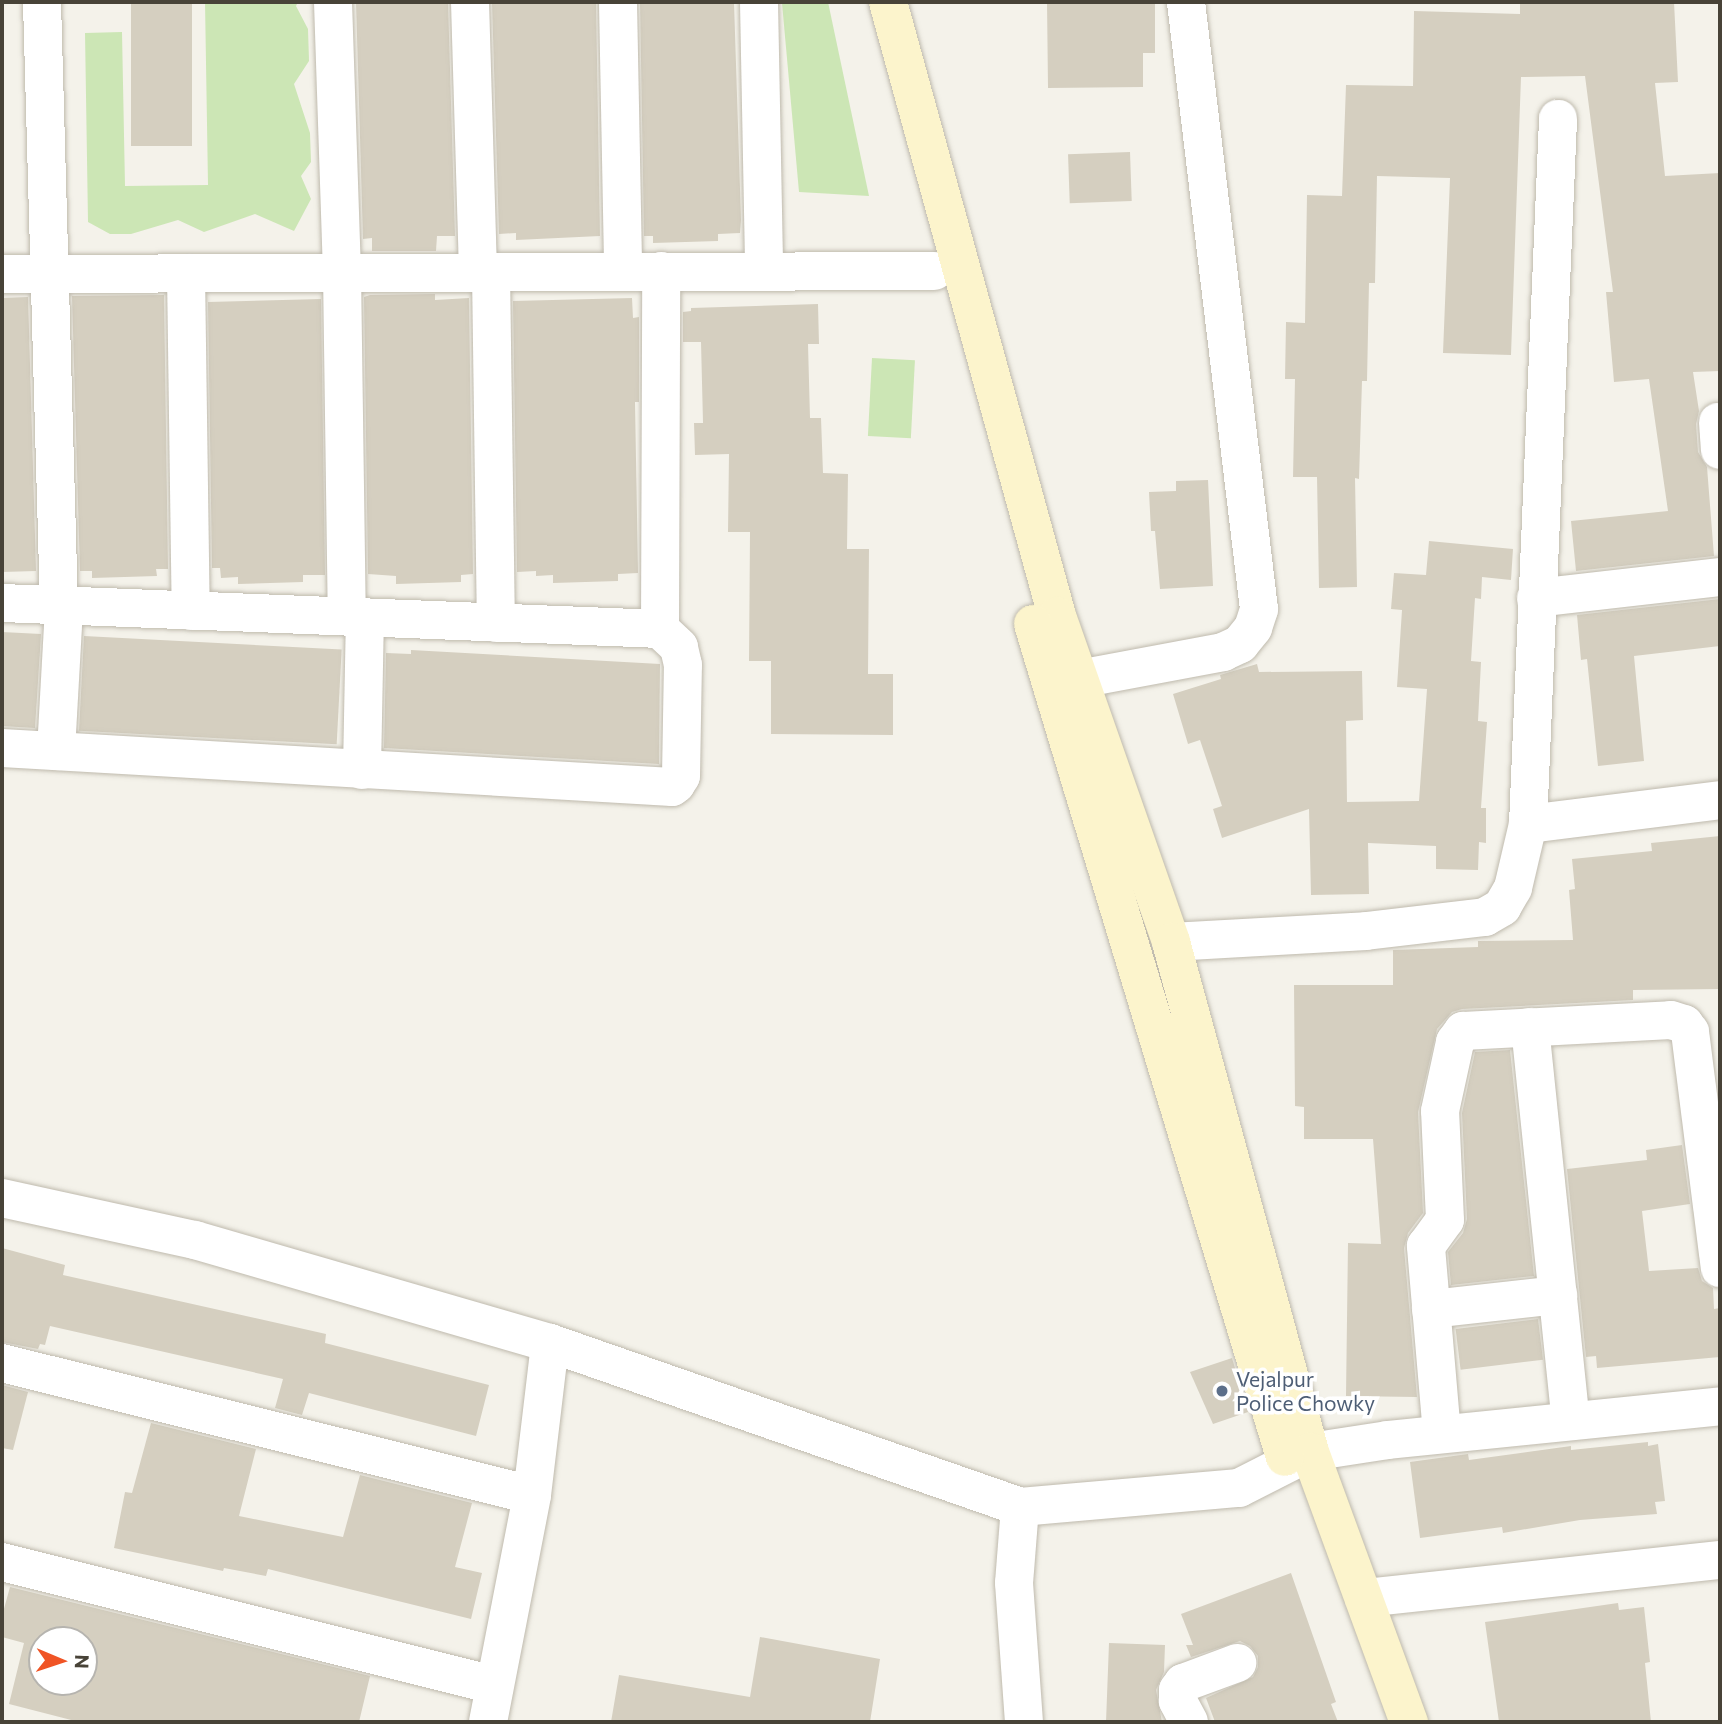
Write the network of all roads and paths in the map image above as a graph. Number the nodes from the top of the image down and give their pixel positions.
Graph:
1 (42, 2) edge
2 (333, 2) edge
3 (470, 2) edge
4 (618, 2) edge
5 (759, 2) edge
6 (862, 2) edge
7 (888, 2) edge
8 (1186, 2) edge
9 (1558, 119) dead end
10 (764, 270) junction
11 (622, 271) junction
12 (661, 271) junction
13 (934, 271) junction
14 (342, 272) junction
15 (485, 272) junction
16 (186, 273) junction
17 (2, 274) edge
18 (50, 274) junction
19 (1720, 577) edge
20 (1536, 598) junction
21 (2, 603) edge
22 (61, 606) junction
23 (191, 611) junction
24 (356, 617) junction
25 (496, 623) junction
26 (660, 629) junction
27 (1079, 679) junction
28 (2, 748) edge
29 (56, 751) junction
30 (362, 771) junction
31 (1720, 800) edge
32 (1528, 824) junction
33 (1171, 942) junction
34 (1530, 1027) junction
35 (2, 1198) edge
36 (1720, 1268) edge
37 (1558, 1295) junction
38 (1431, 1309) junction
39 (550, 1343) junction
40 (2, 1363) edge
41 (1720, 1406) edge
42 (1571, 1421) junction
43 (1442, 1434) junction
44 (1299, 1459) junction
45 (532, 1495) junction
46 (1020, 1507) junction
47 (2, 1562) edge
48 (1720, 1563) edge
49 (1364, 1598) junction
50 (1237, 1663) dead end
51 (494, 1685) junction
52 (488, 1722) edge
53 (1024, 1722) edge
54 (1189, 1722) edge
55 (1382, 1722) edge
56 (1409, 1722) edge

1 - 18 street
2 - 14 street
3 - 15 street
4 - 11 street
5 - 10 street
6 - 13 main road
7 - 27 main road
8 - 27 street
9 - 20 street
10 - 12 street
10 - 13 street
11 - 12 street
11 - 15 street
12 - 26 street
13 - 44 main road
14 - 15 street
14 - 16 street
14 - 24 street
15 - 25 street
16 - 18 street
16 - 23 street
17 - 18 street
18 - 22 street
19 - 20 street
20 - 32 street
21 - 22 street
22 - 23 street
22 - 29 street
23 - 24 street
24 - 25 street
24 - 30 street
25 - 26 street
26 - 30 street
27 - 33 main road
28 - 29 street
29 - 30 street
31 - 32 street
32 - 33 street
33 - 44 main road
34 - 36 street
34 - 37 street
34 - 38 street
35 - 39 street
37 - 38 street
37 - 42 street
38 - 43 street
39 - 45 street
39 - 46 street
40 - 45 street
41 - 42 street
42 - 43 street
43 - 44 street
44 - 46 street
44 - 49 main road
44 - 55 main road
45 - 51 street
46 - 53 street
47 - 51 street
48 - 49 street
49 - 56 main road
50 - 54 street
51 - 52 street

